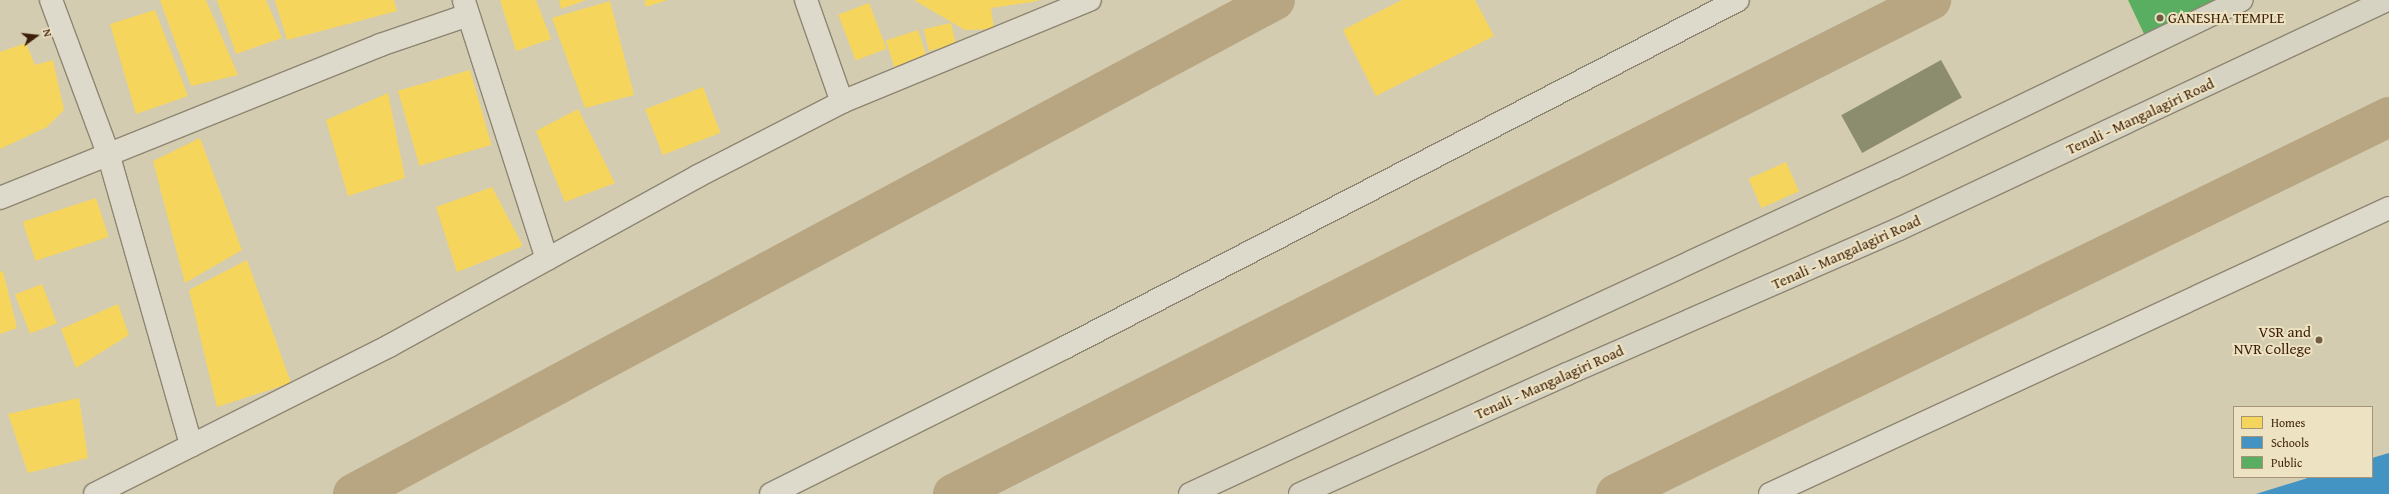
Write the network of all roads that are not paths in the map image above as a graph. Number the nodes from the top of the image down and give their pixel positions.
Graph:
1 (51, 0) edge
2 (806, 0) edge
3 (1090, 0) edge
4 (1738, 0) edge
5 (2241, 0) edge
6 (2387, 0) edge
7 (466, 7) edge
8 (842, 102) junction
9 (108, 153) junction
10 (0, 198) edge
11 (2389, 208) edge
12 (547, 259) junction
13 (191, 445) junction
14 (95, 494) edge
15 (771, 494) edge
16 (1190, 494) edge
17 (1300, 494) edge
18 (1770, 494) edge

1 - 9 street
2 - 8 street
3 - 8 street
4 - 15 street
5 - 16 main road
6 - 17 main road, Tenali - Mangalagiri Road
7 - 9 street
7 - 12 street
8 - 12 street
9 - 10 street
9 - 13 street
11 - 18 street
12 - 13 street
13 - 14 street

